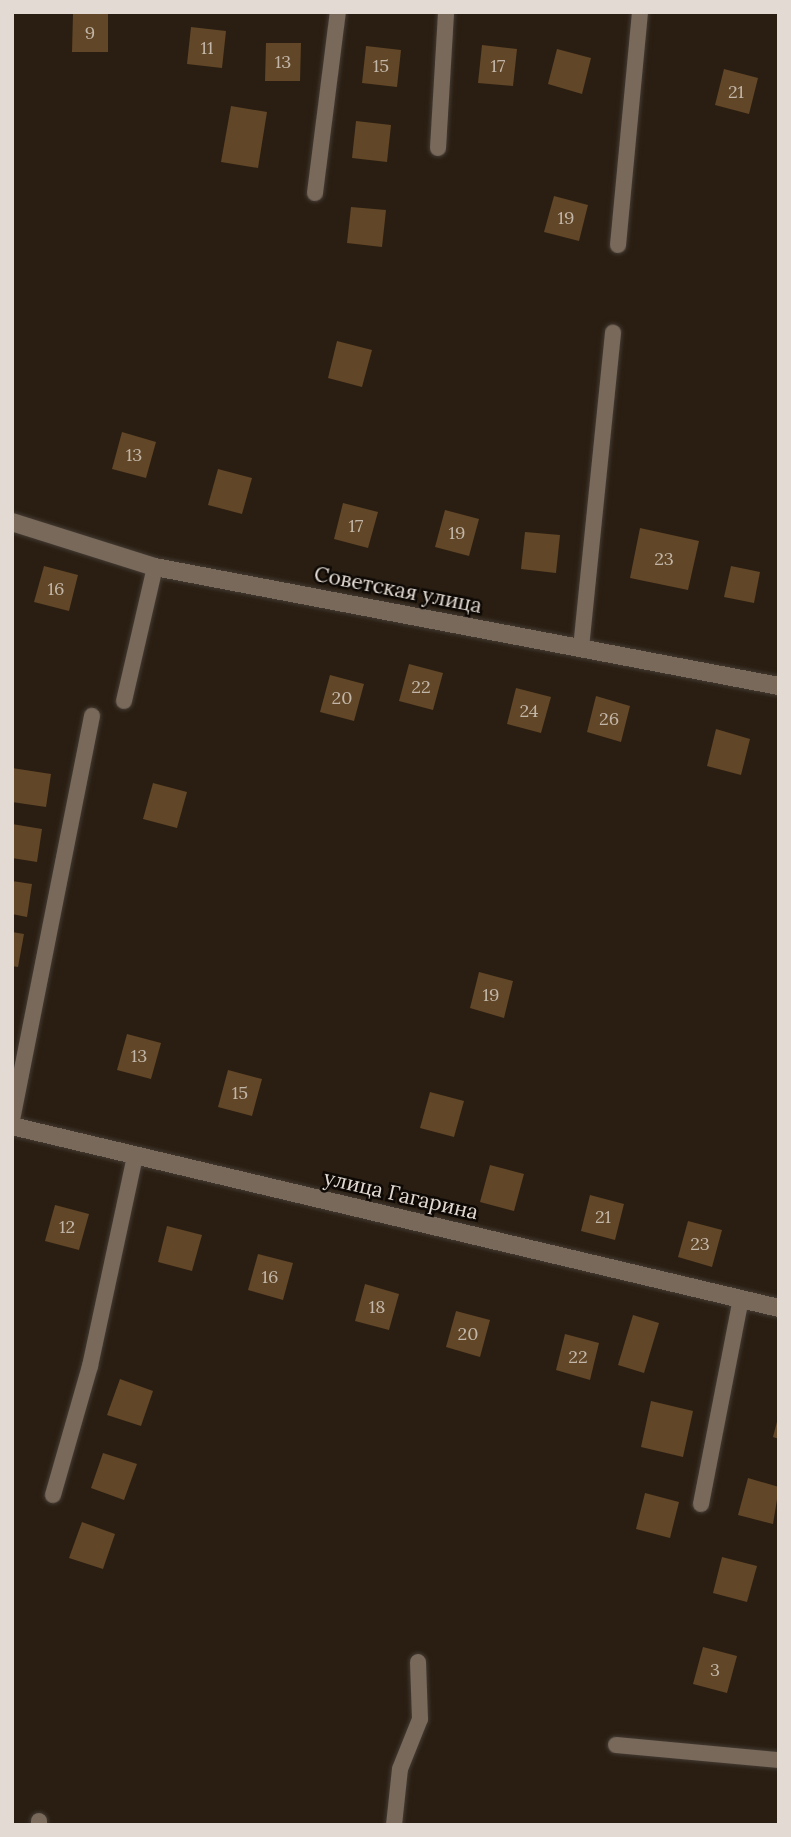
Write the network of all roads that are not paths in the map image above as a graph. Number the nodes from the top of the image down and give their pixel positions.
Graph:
1 (338, 12) edge
2 (446, 12) edge
3 (640, 12) edge
4 (438, 148) dead end
5 (315, 193) dead end
6 (618, 245) dead end
7 (613, 333) dead end
8 (12, 522) edge
9 (155, 567) junction
10 (581, 648) junction
11 (779, 686) edge
12 (124, 701) dead end
13 (92, 716) dead end
14 (12, 1120) edge
15 (12, 1126) edge
16 (135, 1156) junction
17 (741, 1299) junction
18 (779, 1308) edge
19 (53, 1494) dead end
20 (701, 1504) dead end
21 (418, 1662) dead end
22 (616, 1745) dead end
23 (779, 1760) edge
24 (394, 1825) edge

1 - 5 lane
2 - 4 lane
3 - 6 lane
7 - 10 lane
8 - 9 street, Советская улица
9 - 10 street, Советская улица
9 - 12 lane
10 - 11 street, Советская улица
13 - 14 lane
15 - 16 street, улица Гагарина
16 - 17 street, улица Гагарина
16 - 19 lane
17 - 18 street, улица Гагарина
17 - 20 lane
21 - 24 lane
22 - 23 lane

